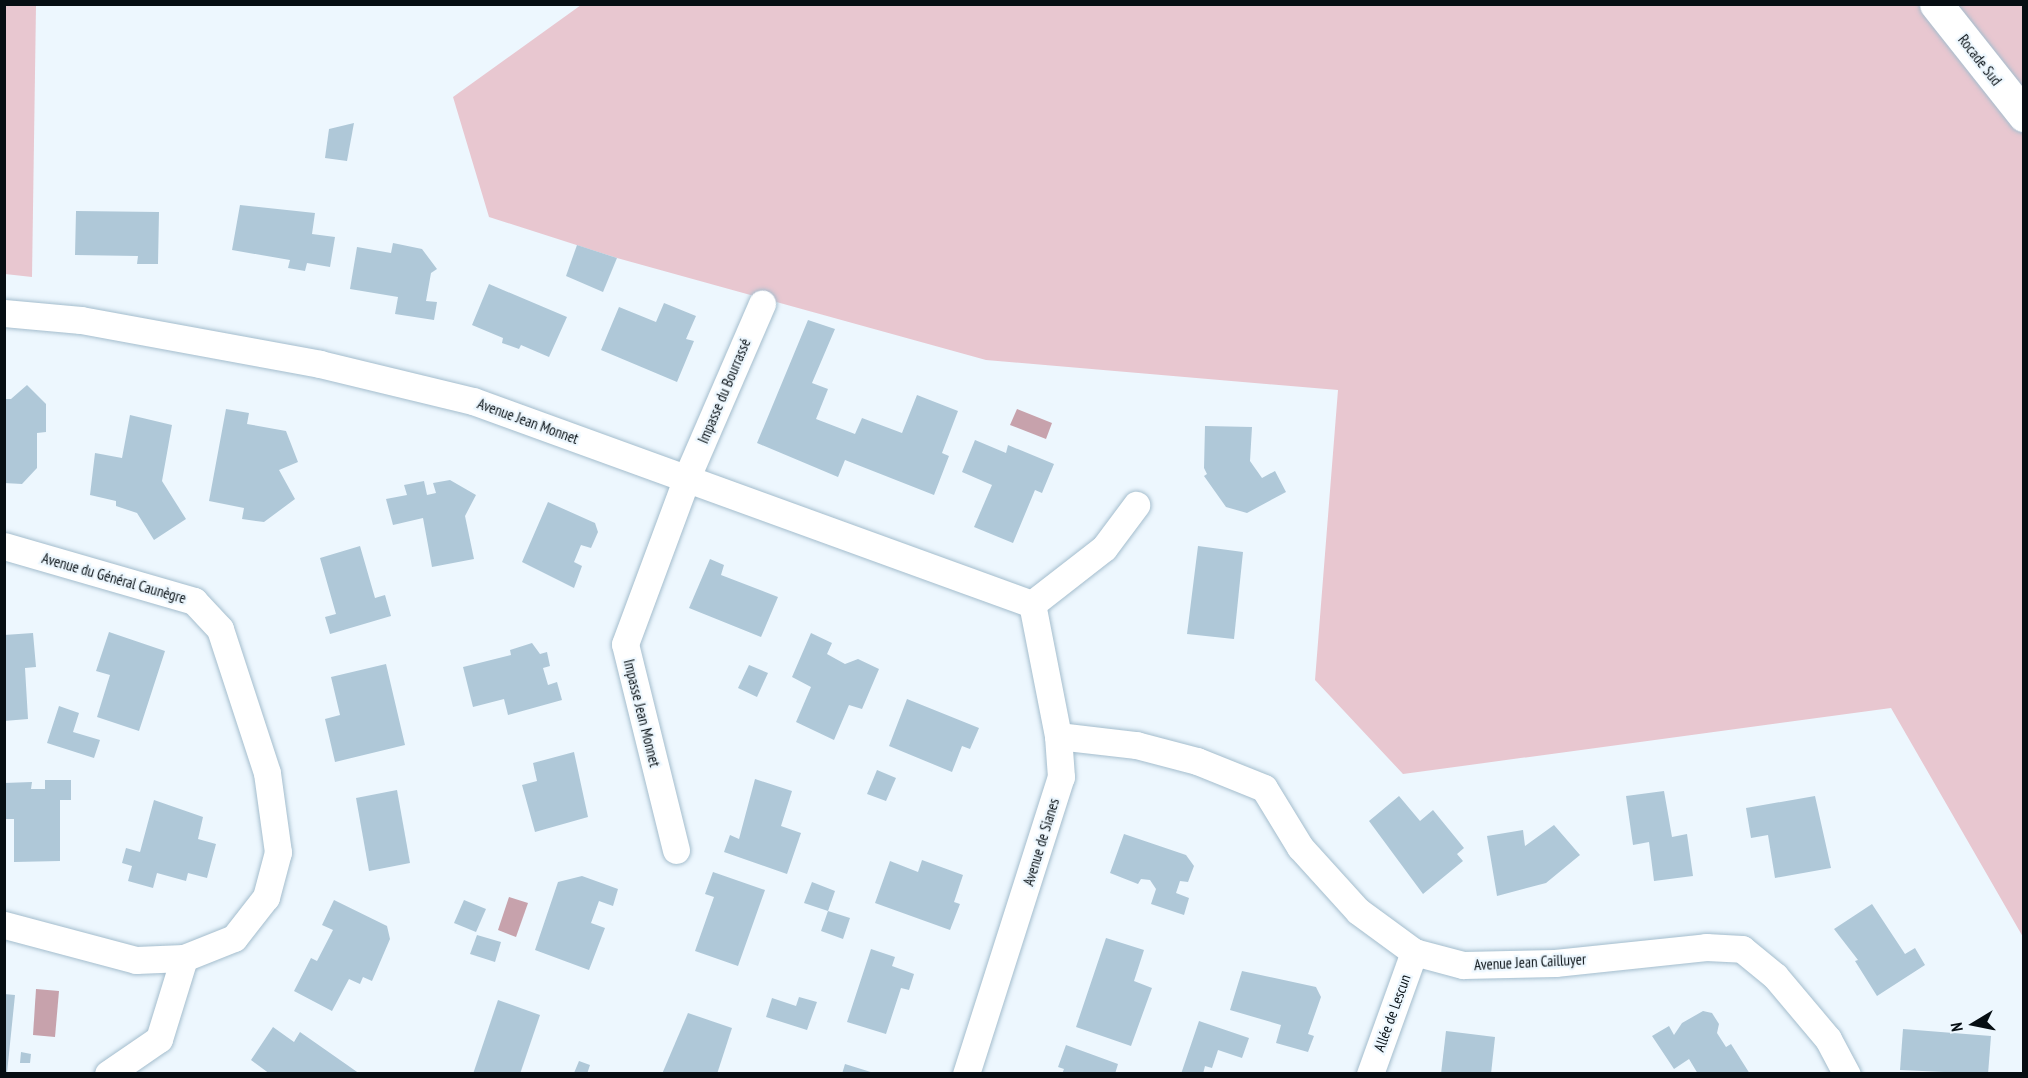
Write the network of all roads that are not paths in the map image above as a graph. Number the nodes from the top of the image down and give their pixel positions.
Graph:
1 (1936, 4) edge
2 (2024, 115) edge
3 (762, 304) dead end
4 (4, 313) edge
5 (687, 477) junction
6 (1136, 505) dead end
7 (4, 546) edge
8 (1032, 604) junction
9 (1058, 736) junction
10 (676, 850) dead end
11 (4, 925) edge
12 (1414, 952) junction
13 (184, 958) junction
14 (108, 1074) edge
15 (966, 1074) edge
16 (1370, 1074) edge
17 (1846, 1074) edge

1 - 2 main road, Rocade Sud
3 - 5 street, Impasse du Bourrassé
4 - 5 street, Avenue Jean Monnet
5 - 8 street, Avenue Jean Monnet
5 - 10 street, Impasse Jean Monnet
6 - 8 street
7 - 13 street, Avenue du Général Caunègre
8 - 9 street, Avenue de Sianes
9 - 12 street, Avenue Jean Cailluyer
9 - 15 street, Avenue de Sianes
11 - 13 street, Avenue du Général Caunègre
12 - 16 street, Allée de Lescun
12 - 17 street, Avenue Jean Cailluyer
13 - 14 street

